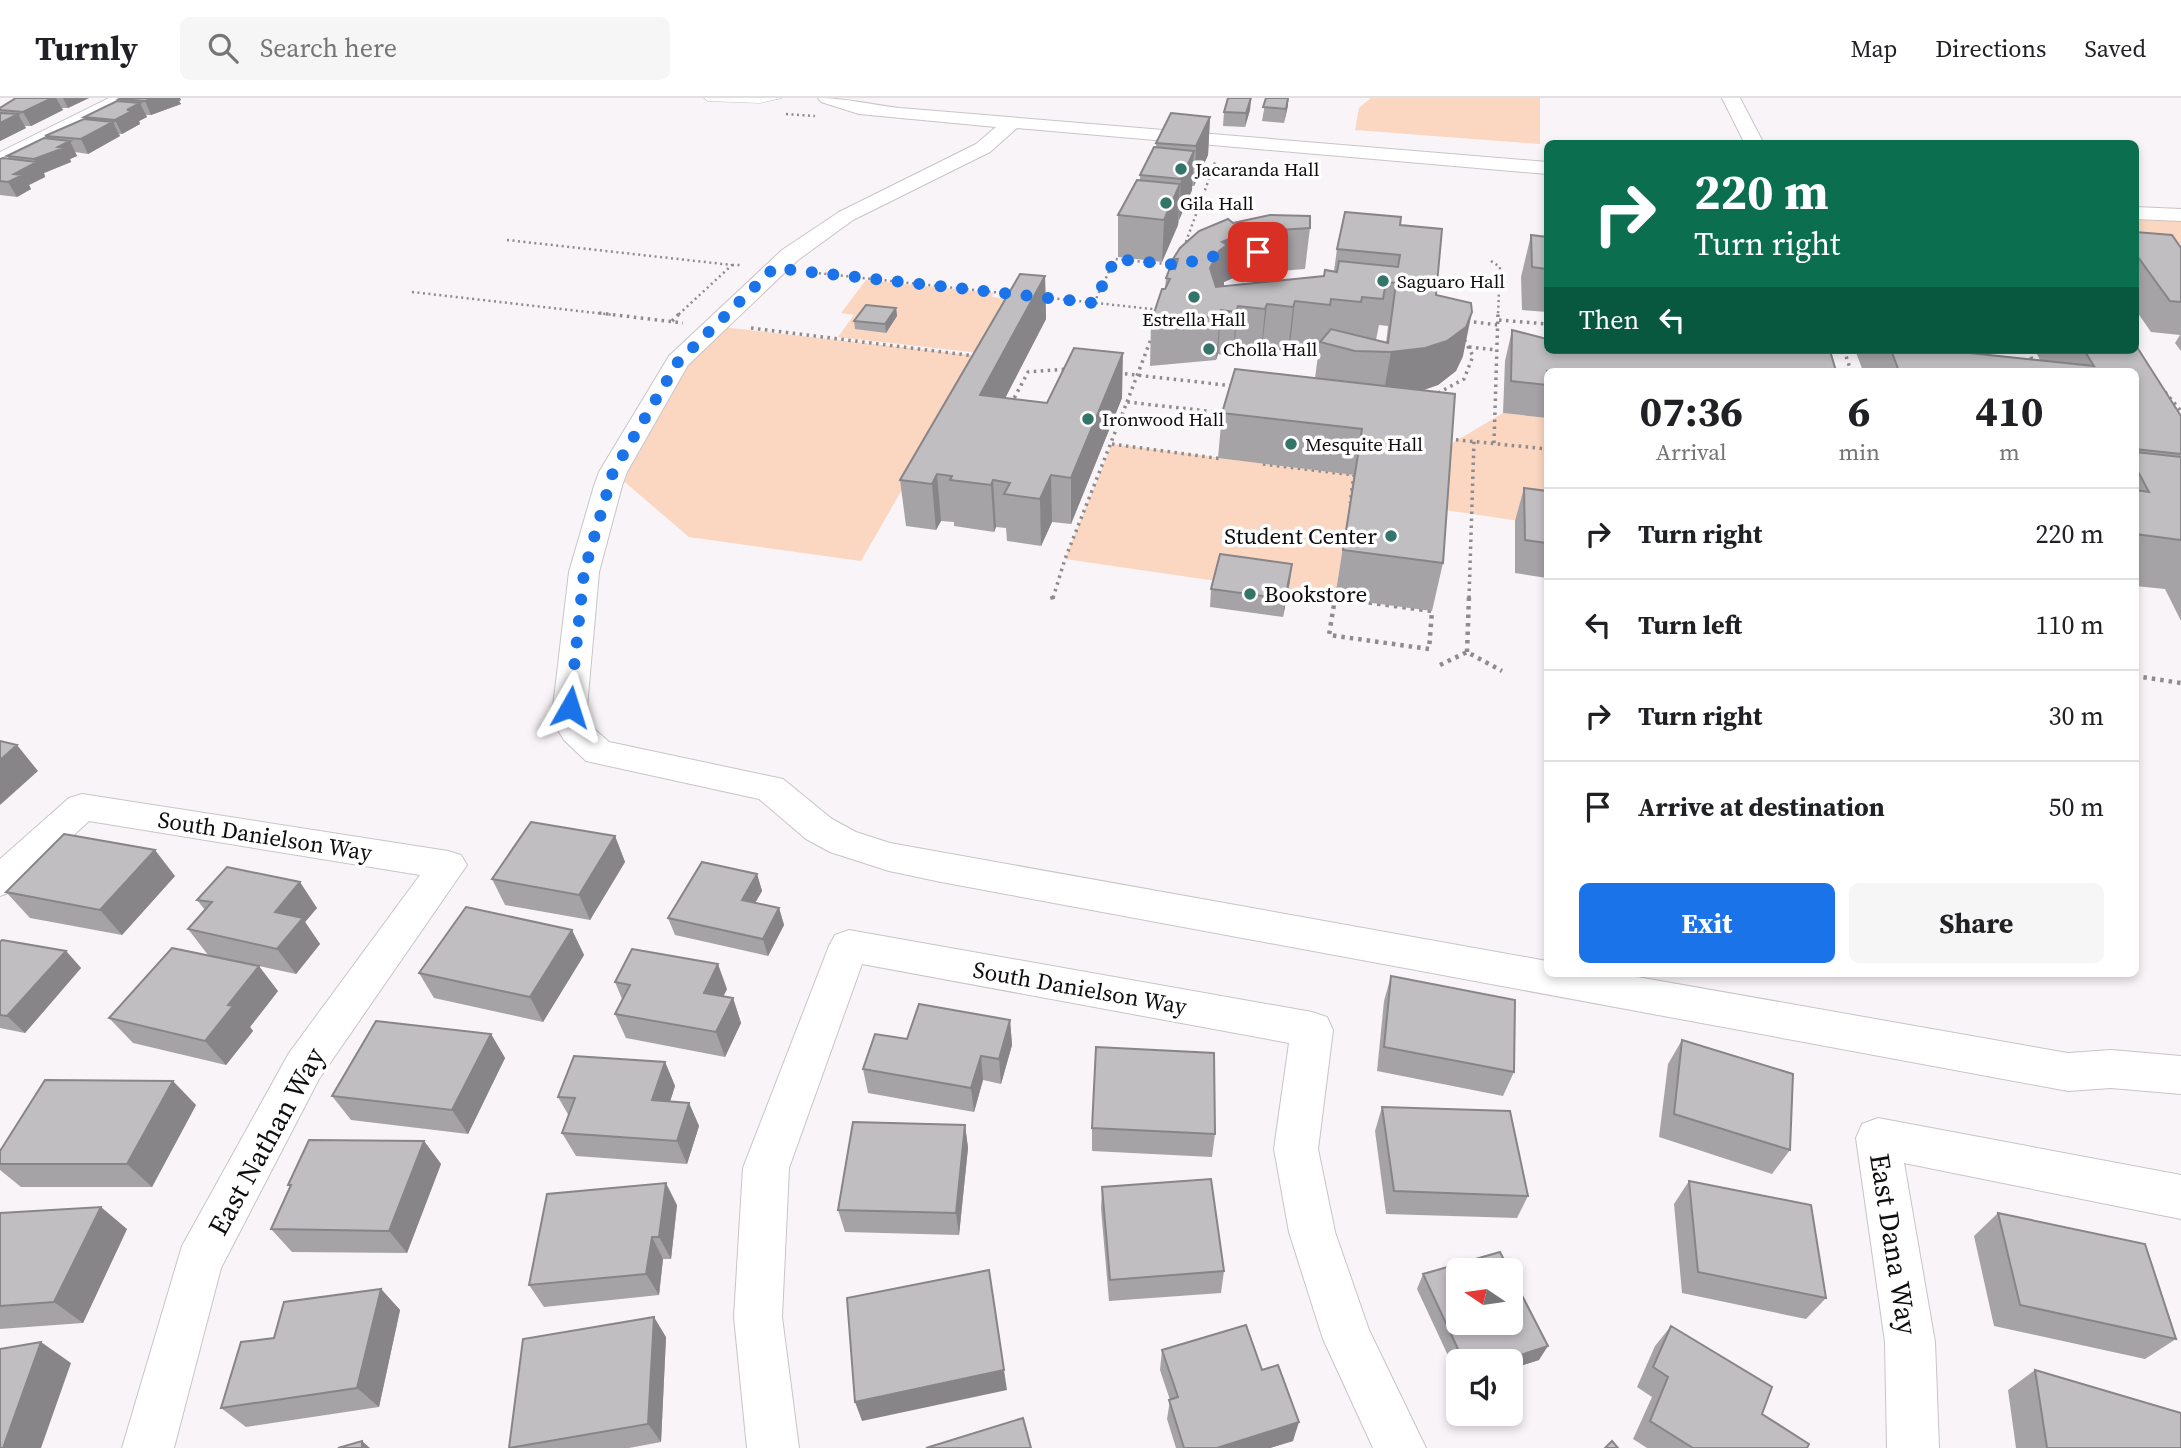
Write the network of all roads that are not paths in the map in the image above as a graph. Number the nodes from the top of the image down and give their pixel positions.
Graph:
1 (123, 98) edge
2 (708, 98) edge
3 (778, 98) edge
4 (827, 98) edge
5 (1731, 98) edge
6 (1012, 123) junction
7 (1753, 140) edge
8 (0, 160) edge
9 (1544, 168) edge
10 (2139, 214) edge
11 (2181, 215) edge
12 (448, 865) joint
13 (0, 881) edge
14 (2181, 1076) edge
15 (2181, 1197) edge
16 (148, 1448) edge
17 (773, 1448) edge
18 (1400, 1448) edge
19 (1913, 1448) edge

1 - 8 street
2 - 3 lane
4 - 6 street
5 - 7 street
6 - 9 street
6 - 14 street
10 - 11 street
12 - 13 street, South Danielson Way
12 - 16 street, East Nathan Way
15 - 19 street, East Dana Way
17 - 18 street, South Danielson Way

